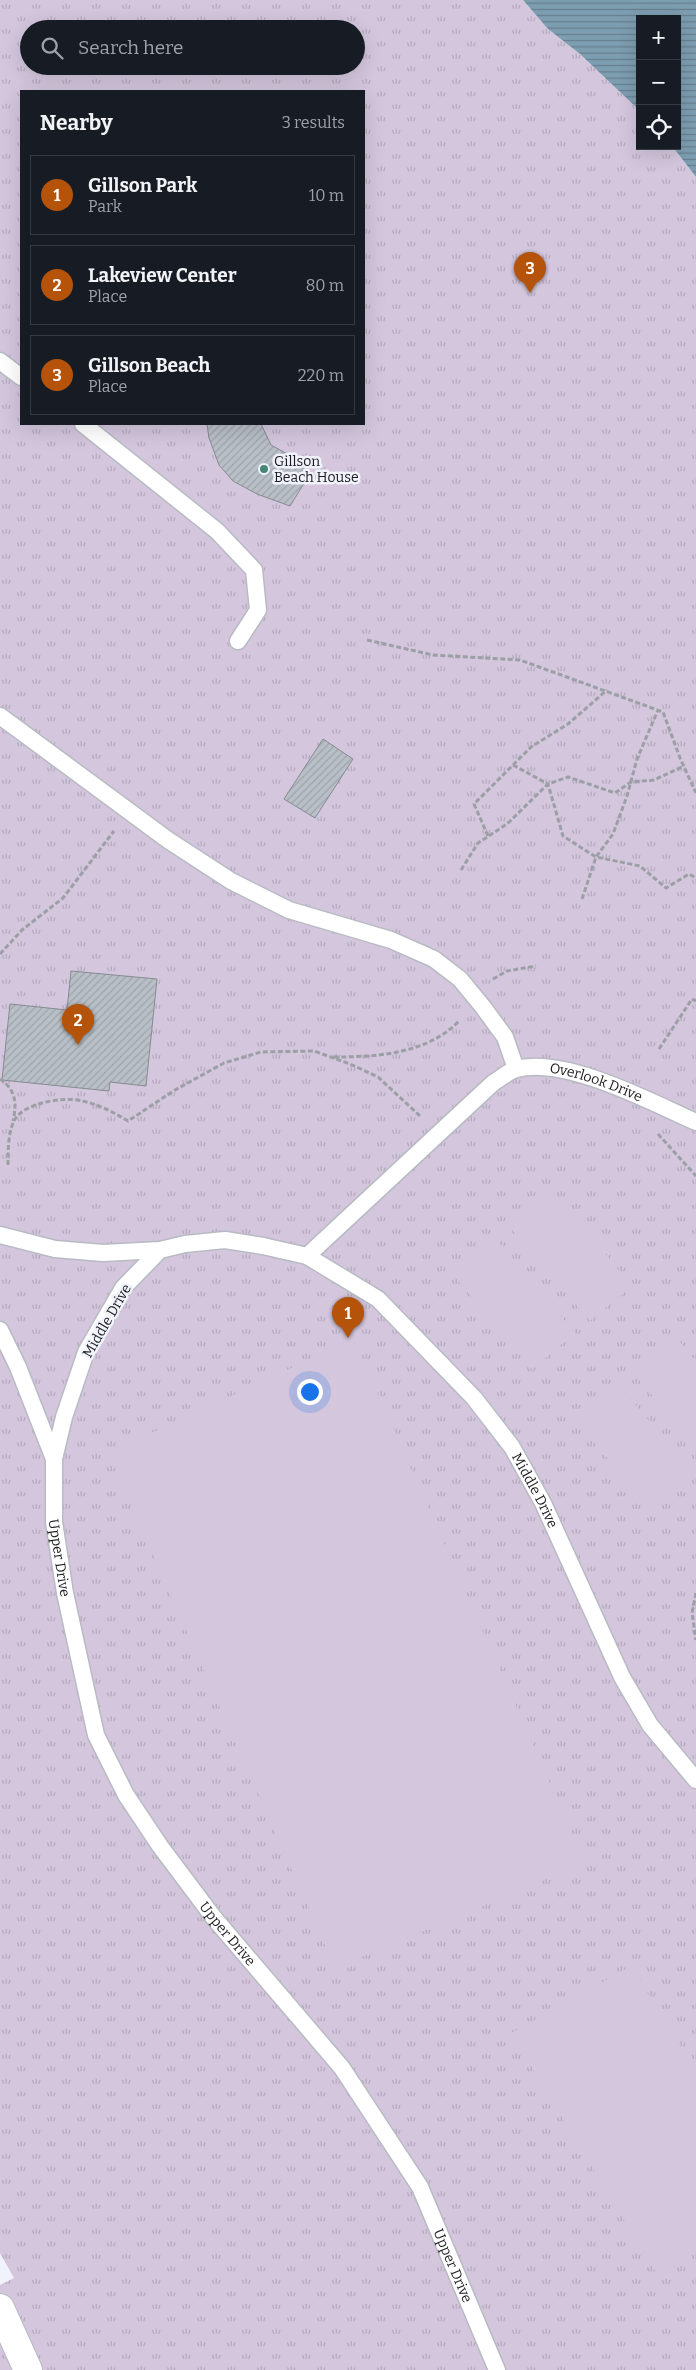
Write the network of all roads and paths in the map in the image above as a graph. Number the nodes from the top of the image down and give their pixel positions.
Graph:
1 (0, 361) edge
2 (20, 376) edge
3 (84, 425) edge
4 (367, 640) dead end
5 (238, 641) dead end
6 (607, 690) junction
7 (658, 710) junction
8 (0, 716) edge
9 (513, 765) junction
10 (684, 766) junction
11 (631, 782) junction
12 (548, 784) junction
13 (696, 793) edge
14 (126, 810) junction
15 (488, 836) junction
16 (596, 857) junction
17 (461, 870) dead end
18 (696, 878) edge
19 (582, 899) dead end
20 (0, 954) edge
21 (536, 966) dead end
22 (695, 999) edge
23 (478, 1001) junction
24 (659, 1049) dead end
25 (330, 1057) junction
26 (516, 1069) junction
27 (0, 1079) edge
28 (648, 1100) junction
29 (13, 1121) junction
30 (696, 1122) edge
31 (439, 1133) junction
32 (8, 1165) dead end
33 (696, 1176) edge
34 (0, 1235) edge
35 (160, 1250) junction
36 (307, 1256) junction
37 (0, 1330) edge
38 (54, 1459) junction
39 (696, 1593) edge
40 (696, 1640) edge
41 (696, 1780) edge
42 (0, 2308) edge
43 (28, 2370) edge
44 (496, 2370) edge

1 - 2 lane
3 - 5 lane
4 - 6 path
6 - 7 path
6 - 9 path
7 - 10 path
7 - 11 path
8 - 14 lane
9 - 12 path
9 - 15 path
10 - 11 path
10 - 13 path
11 - 12 path
11 - 16 path
12 - 15 path
12 - 16 path
14 - 20 path
14 - 23 lane
15 - 17 path
16 - 18 path
16 - 19 path
21 - 23 path
22 - 24 path
23 - 25 path
23 - 26 lane
25 - 29 path
25 - 31 path
26 - 28 lane, Overlook Drive
26 - 31 lane, Overlook Drive
27 - 29 path
28 - 30 lane, Overlook Drive
28 - 33 path
29 - 32 path
31 - 36 lane, Overlook Drive
34 - 35 lane, Middle Drive
35 - 36 lane, Middle Drive
35 - 38 lane, Middle Drive
36 - 41 lane, Middle Drive
37 - 38 lane
38 - 44 lane, Upper Drive
39 - 40 path
42 - 43 street

